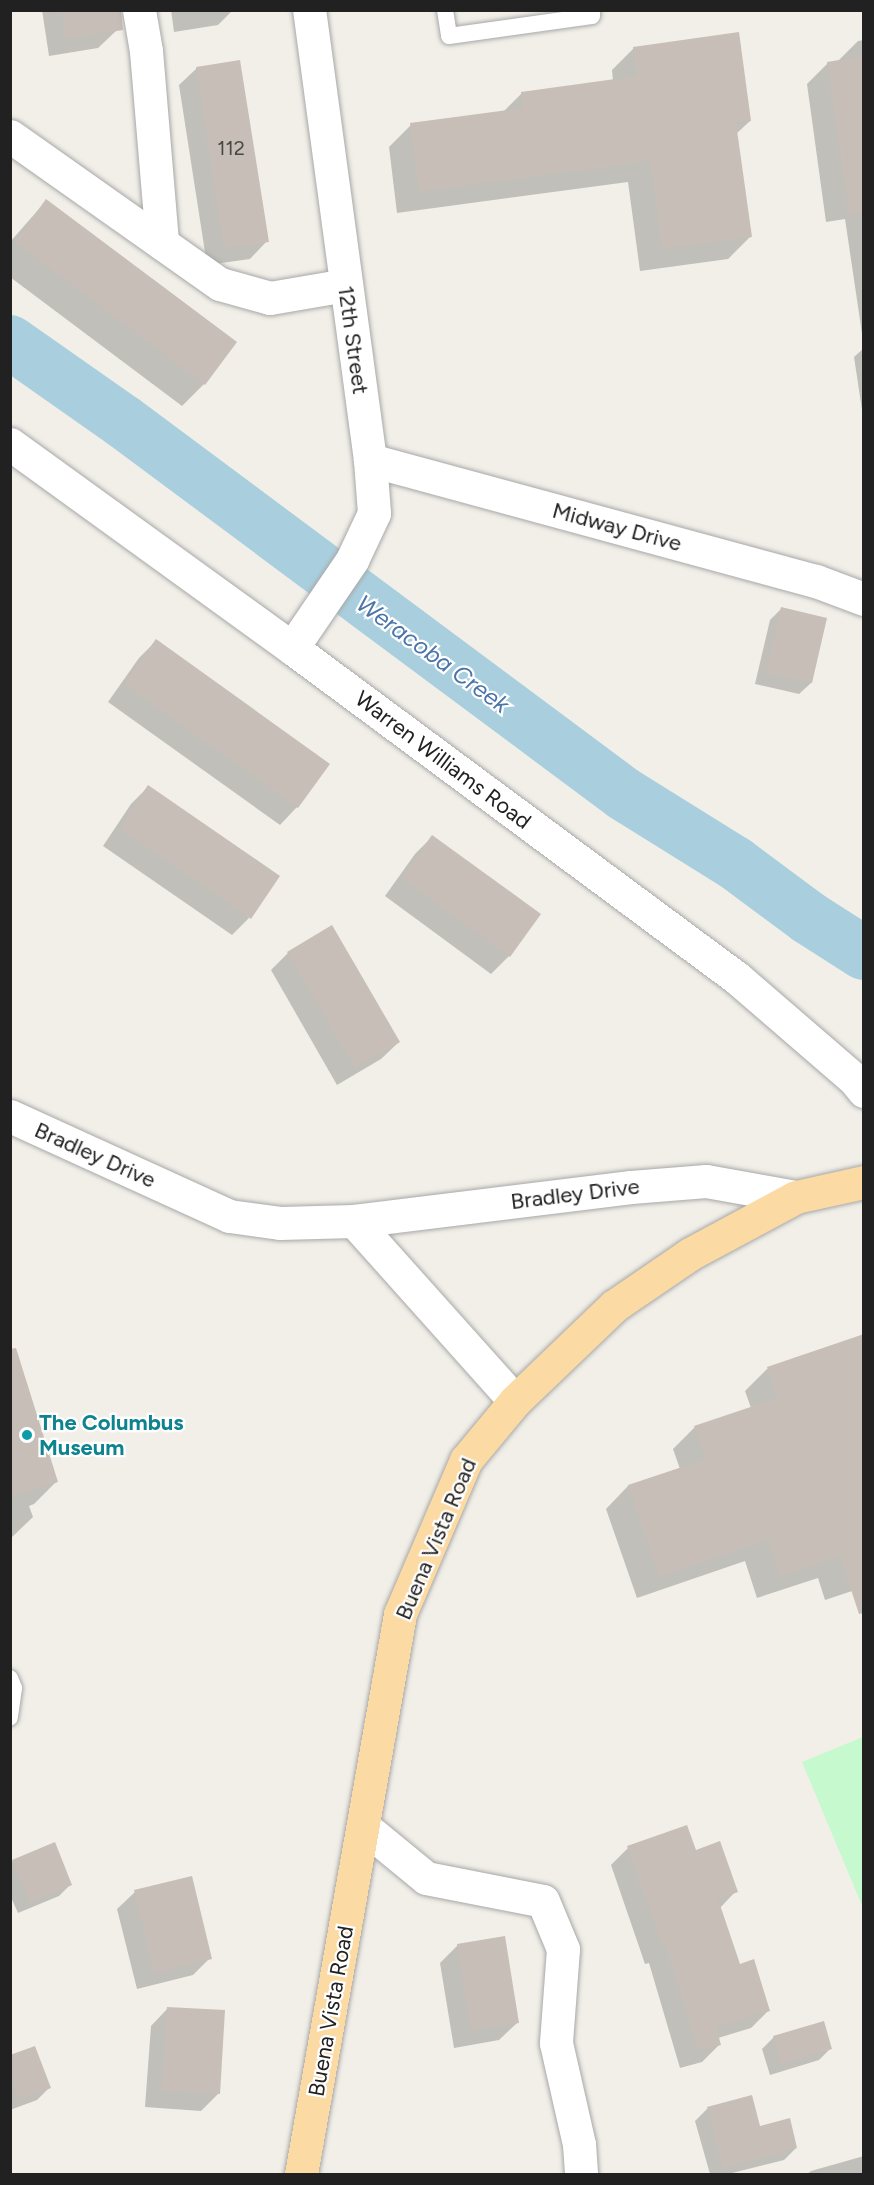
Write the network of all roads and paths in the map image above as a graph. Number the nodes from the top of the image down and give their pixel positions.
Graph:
1 (139, 10) edge
2 (309, 10) edge
3 (445, 10) edge
4 (592, 10) edge
5 (10, 136) edge
6 (162, 243) junction
7 (346, 285) junction
8 (10, 444) edge
9 (370, 460) junction
10 (864, 599) edge
11 (292, 648) junction
12 (864, 1091) edge
13 (10, 1116) edge
14 (864, 1182) edge
15 (796, 1197) junction
16 (354, 1221) junction
17 (515, 1401) junction
18 (10, 1678) edge
19 (10, 1718) edge
20 (364, 1827) junction
21 (301, 2175) edge
22 (582, 2175) edge

1 - 6 street
2 - 7 street, 12th Street
3 - 4 lane
5 - 6 street
6 - 7 street
7 - 9 street, 12th Street
8 - 11 street, Warren Williams Road
9 - 10 street, Midway Drive
9 - 11 street, 12th Street
11 - 12 street, Warren Williams Road
13 - 16 street, Bradley Drive
14 - 15 main road, Buena Vista Road
15 - 16 street, Bradley Drive
15 - 17 main road, Buena Vista Road
16 - 17 street
17 - 20 main road, Buena Vista Road
18 - 19 lane
20 - 21 main road, Buena Vista Road
20 - 22 street

